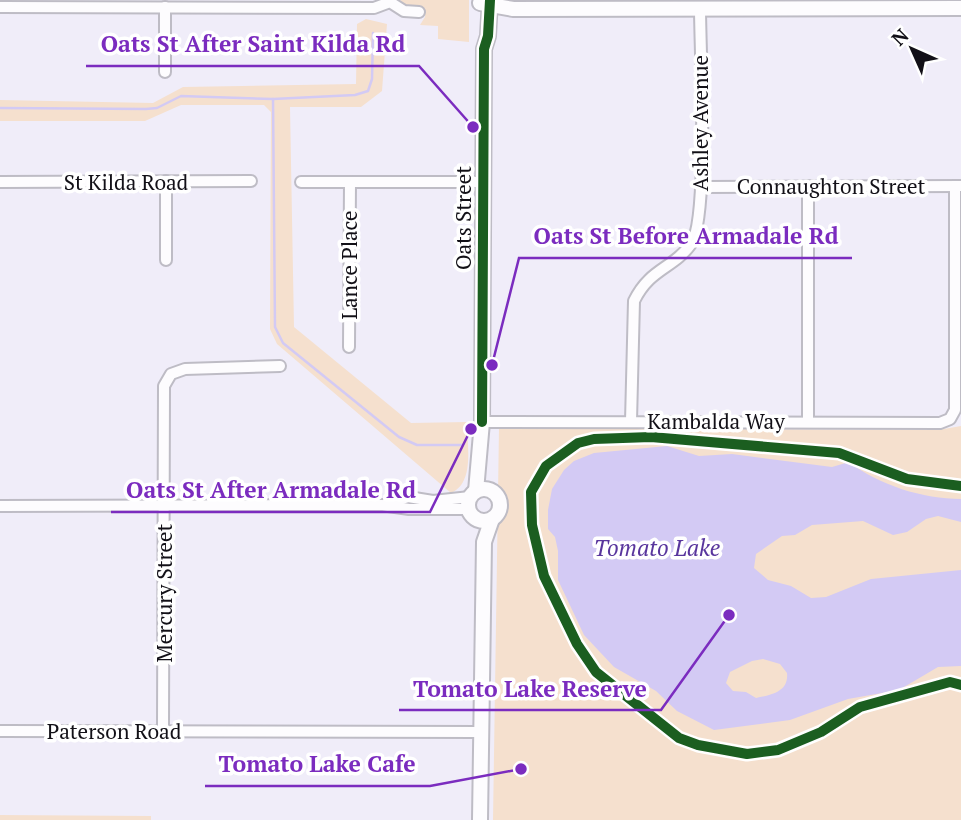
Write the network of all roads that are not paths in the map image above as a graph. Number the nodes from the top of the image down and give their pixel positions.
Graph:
1 (391, 1) edge
2 (893, 4) edge
3 (570, 5) edge
4 (485, 6) edge
5 (0, 7) edge
6 (165, 8) junction
7 (700, 8) junction
8 (961, 8) edge
9 (419, 12) dead end
10 (165, 72) dead end
11 (166, 181) junction
12 (251, 181) dead end
13 (0, 182) edge
14 (302, 182) dead end
15 (350, 182) junction
16 (482, 182) junction
17 (808, 186) junction
18 (958, 186) edge
19 (701, 187) junction
20 (166, 260) dead end
21 (349, 348) dead end
22 (279, 366) dead end
23 (631, 421) junction
24 (808, 421) junction
25 (482, 422) junction
26 (492, 491) junction
27 (165, 504) junction
28 (473, 504) junction
29 (0, 506) edge
30 (492, 519) junction
31 (484, 542) junction
32 (163, 730) junction
33 (0, 731) edge
34 (479, 732) junction
35 (480, 820) edge

1 - 6 street
1 - 9 street
2 - 7 street
2 - 8 street
3 - 4 street
3 - 7 street
4 - 16 street, Oats Street
5 - 6 street
6 - 10 street
7 - 19 street, Ashley Avenue
11 - 12 street, St Kilda Road
11 - 13 street, St Kilda Road
11 - 20 street
14 - 15 street
15 - 16 street
15 - 21 street, Lance Place
16 - 25 street, Oats Street
17 - 18 street, Connaughton Street
17 - 19 street, Connaughton Street
17 - 24 street
18 - 24 street, Kambalda Way
19 - 23 street, Ashley Avenue
22 - 27 street, Mercury Street
23 - 24 street, Kambalda Way
23 - 25 street, Kambalda Way
25 - 26 street, Oats Street
25 - 28 street, Oats Street
26 - 28 street
26 - 30 street, Oats Street
27 - 28 street
27 - 29 street
27 - 32 street, Mercury Street
28 - 30 street
28 - 31 street, Oats Street
30 - 31 street, Oats Street
31 - 34 street, Oats Street
32 - 33 street, Paterson Road
32 - 34 street, Paterson Road
34 - 35 street, Oats Street

